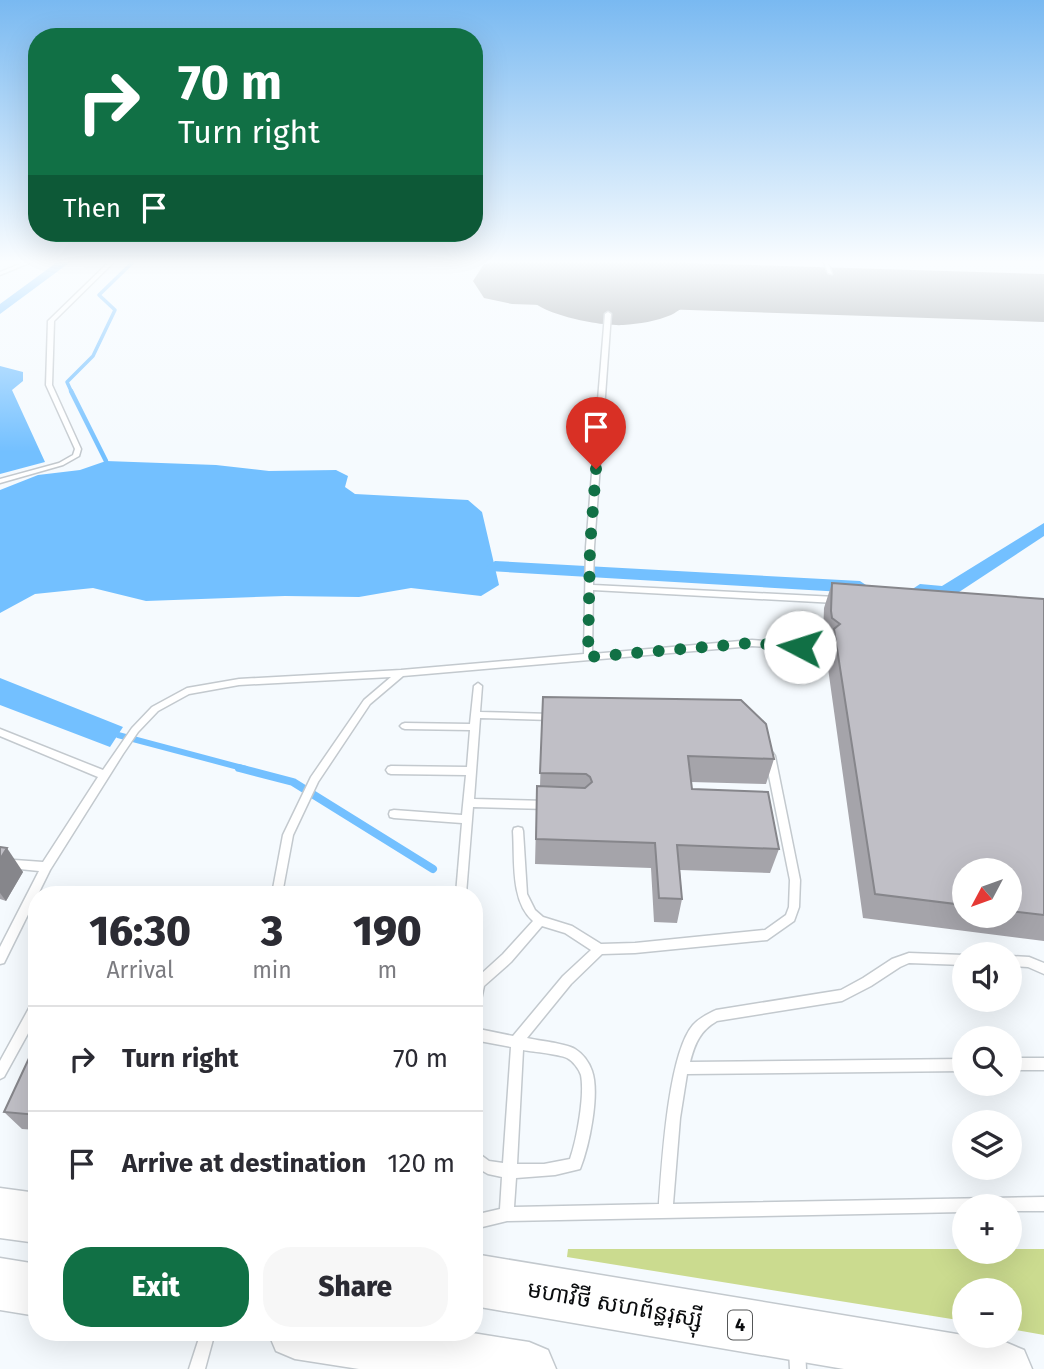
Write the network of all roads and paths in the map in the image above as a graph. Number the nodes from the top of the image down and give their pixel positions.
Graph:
1 (51, 324) edge
2 (607, 324) edge
3 (0, 481) edge
4 (589, 587) junction
5 (851, 601) edge
6 (825, 649) dead end
7 (588, 657) junction
8 (401, 673) junction
9 (478, 685) dead end
10 (558, 717) edge
11 (475, 721) junction
12 (405, 726) dead end
13 (0, 732) edge
14 (767, 746) edge
15 (391, 770) dead end
16 (472, 771) junction
17 (104, 775) junction
18 (470, 803) junction
19 (557, 806) edge
20 (394, 814) dead end
21 (467, 819) junction
22 (518, 831) dead end
23 (0, 863) edge
24 (46, 867) junction
25 (36, 886) edge
26 (278, 886) edge
27 (462, 886) edge
28 (28, 903) edge
29 (540, 921) junction
30 (600, 949) junction
31 (0, 959) edge
32 (952, 960) edge
33 (1022, 962) edge
34 (1044, 970) edge
35 (483, 973) edge
36 (28, 1022) edge
37 (483, 1035) edge
38 (517, 1041) junction
39 (1022, 1064) edge
40 (1044, 1064) edge
41 (952, 1065) edge
42 (681, 1068) junction
43 (0, 1073) edge
44 (483, 1164) edge
45 (509, 1169) junction
46 (1044, 1205) edge
47 (666, 1210) junction
48 (0, 1213) edge
49 (507, 1214) junction
50 (28, 1217) edge
51 (483, 1220) edge
52 (483, 1282) edge
53 (0, 1284) edge
54 (28, 1289) edge
55 (205, 1341) edge
56 (380, 1341) edge
57 (409, 1344) edge
58 (797, 1352) edge
59 (197, 1369) edge
60 (529, 1369) edge
61 (1005, 1369) edge

1 - 3 lane
2 - 4 lane
4 - 5 lane
4 - 7 lane
6 - 7 lane
7 - 8 lane
8 - 17 lane
8 - 26 lane
9 - 11 lane
10 - 11 lane
11 - 12 lane
11 - 16 lane
13 - 17 lane
14 - 30 lane
15 - 16 lane
16 - 18 lane
17 - 24 lane
18 - 19 lane
18 - 21 lane
20 - 21 lane
21 - 27 lane
22 - 29 lane
23 - 24 lane
24 - 25 lane
28 - 31 lane
29 - 30 lane
29 - 35 lane
30 - 38 lane
32 - 42 lane
33 - 34 lane
36 - 43 lane
37 - 38 lane
38 - 45 lane
38 - 45 lane
39 - 40 lane
41 - 42 lane
42 - 47 lane
44 - 45 lane
45 - 49 lane
46 - 47 lane
47 - 49 lane
48 - 50 highway
49 - 51 lane
52 - 58 highway, មហាវិថី សហព័ន្ធរុស្ស៊ី / 4
53 - 54 highway
55 - 59 lane
56 - 57 highway
57 - 60 highway
58 - 61 highway, មហាវិថី សហព័ន្ធរុស្ស៊ី / 4

